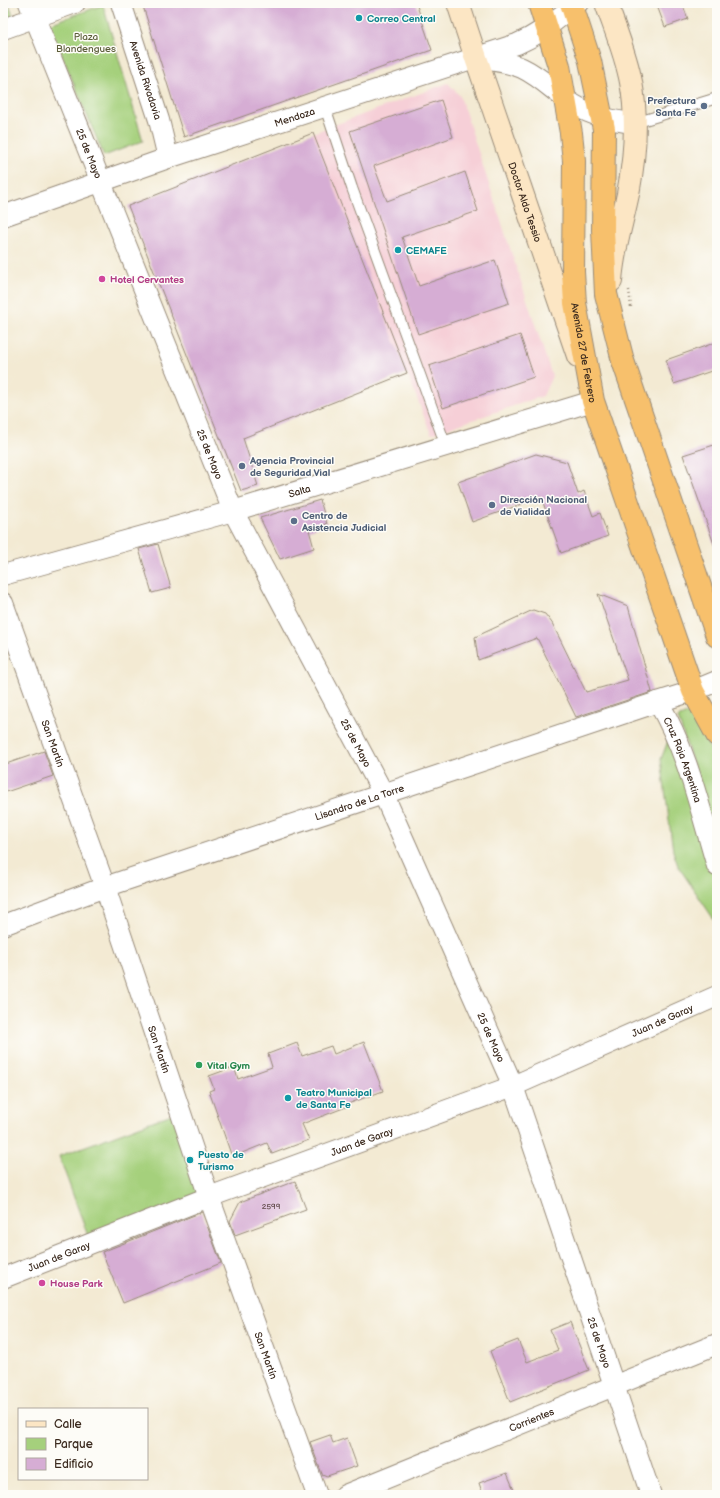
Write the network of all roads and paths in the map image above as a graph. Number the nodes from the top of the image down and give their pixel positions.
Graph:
1 (75, 3) edge
2 (121, 3) edge
3 (458, 3) edge
4 (539, 3) edge
5 (606, 3) edge
6 (574, 4) edge
7 (32, 10) edge
8 (547, 28) junction
9 (3, 29) edge
10 (476, 58) junction
11 (717, 98) edge
12 (566, 100) junction
13 (325, 107) junction
14 (601, 117) junction
15 (635, 123) junction
16 (168, 158) junction
17 (101, 182) junction
18 (3, 216) edge
19 (628, 286) dead end
20 (610, 306) junction
21 (631, 308) dead end
22 (593, 401) junction
23 (446, 446) junction
24 (234, 511) junction
25 (3, 575) edge
26 (3, 603) edge
27 (717, 636) edge
28 (717, 682) edge
29 (693, 691) junction
30 (658, 702) junction
31 (717, 734) edge
32 (383, 794) junction
33 (717, 866) edge
34 (105, 887) junction
35 (3, 925) edge
36 (717, 996) edge
37 (513, 1086) junction
38 (209, 1197) junction
39 (3, 1278) edge
40 (717, 1344) edge
41 (615, 1385) junction
42 (316, 1495) edge
43 (345, 1495) edge
44 (651, 1495) edge

1 - 7 street
2 - 16 street, Avenida Rivadavia
3 - 10 main road, Doctor Aldo Tessio
4 - 8 highway, Avenida 27 de Febrero
5 - 15 main road
6 - 8 street, Mendoza
6 - 14 highway
7 - 9 street
7 - 17 street, 25 de Mayo
8 - 10 street, Mendoza
8 - 12 highway, Avenida 27 de Febrero
10 - 12 street
10 - 13 street, Mendoza
10 - 22 main road, Doctor Aldo Tessio
11 - 15 lane
12 - 14 street
12 - 22 highway, Avenida 27 de Febrero
13 - 16 street, Mendoza
13 - 23 lane
14 - 15 street
14 - 20 highway
15 - 20 main road
16 - 17 street, Mendoza
17 - 18 street, Mendoza
17 - 24 street, 25 de Mayo
19 - 21 path
20 - 27 highway
22 - 23 street, Salta
22 - 29 highway, Avenida 27 de Febrero
23 - 24 street, Salta
24 - 25 street, Salta
24 - 32 street, 25 de Mayo
26 - 34 street, San Martín
28 - 29 street, Lisandro de La Torre
29 - 30 street, Lisandro de La Torre
29 - 31 highway, Avenida 27 de Febrero
30 - 32 street, Lisandro de La Torre
30 - 33 street, Cruz Roja Argentina
32 - 34 street, Lisandro de La Torre
32 - 37 street, 25 de Mayo
34 - 35 street, Lisandro de La Torre
34 - 38 street, San Martín
36 - 37 street, Juan de Garay
37 - 38 street, Juan de Garay
37 - 41 street, 25 de Mayo
38 - 39 street, Juan de Garay
38 - 42 street, San Martín
40 - 41 street, Corrientes
41 - 43 street, Corrientes
41 - 44 street, 25 de Mayo

